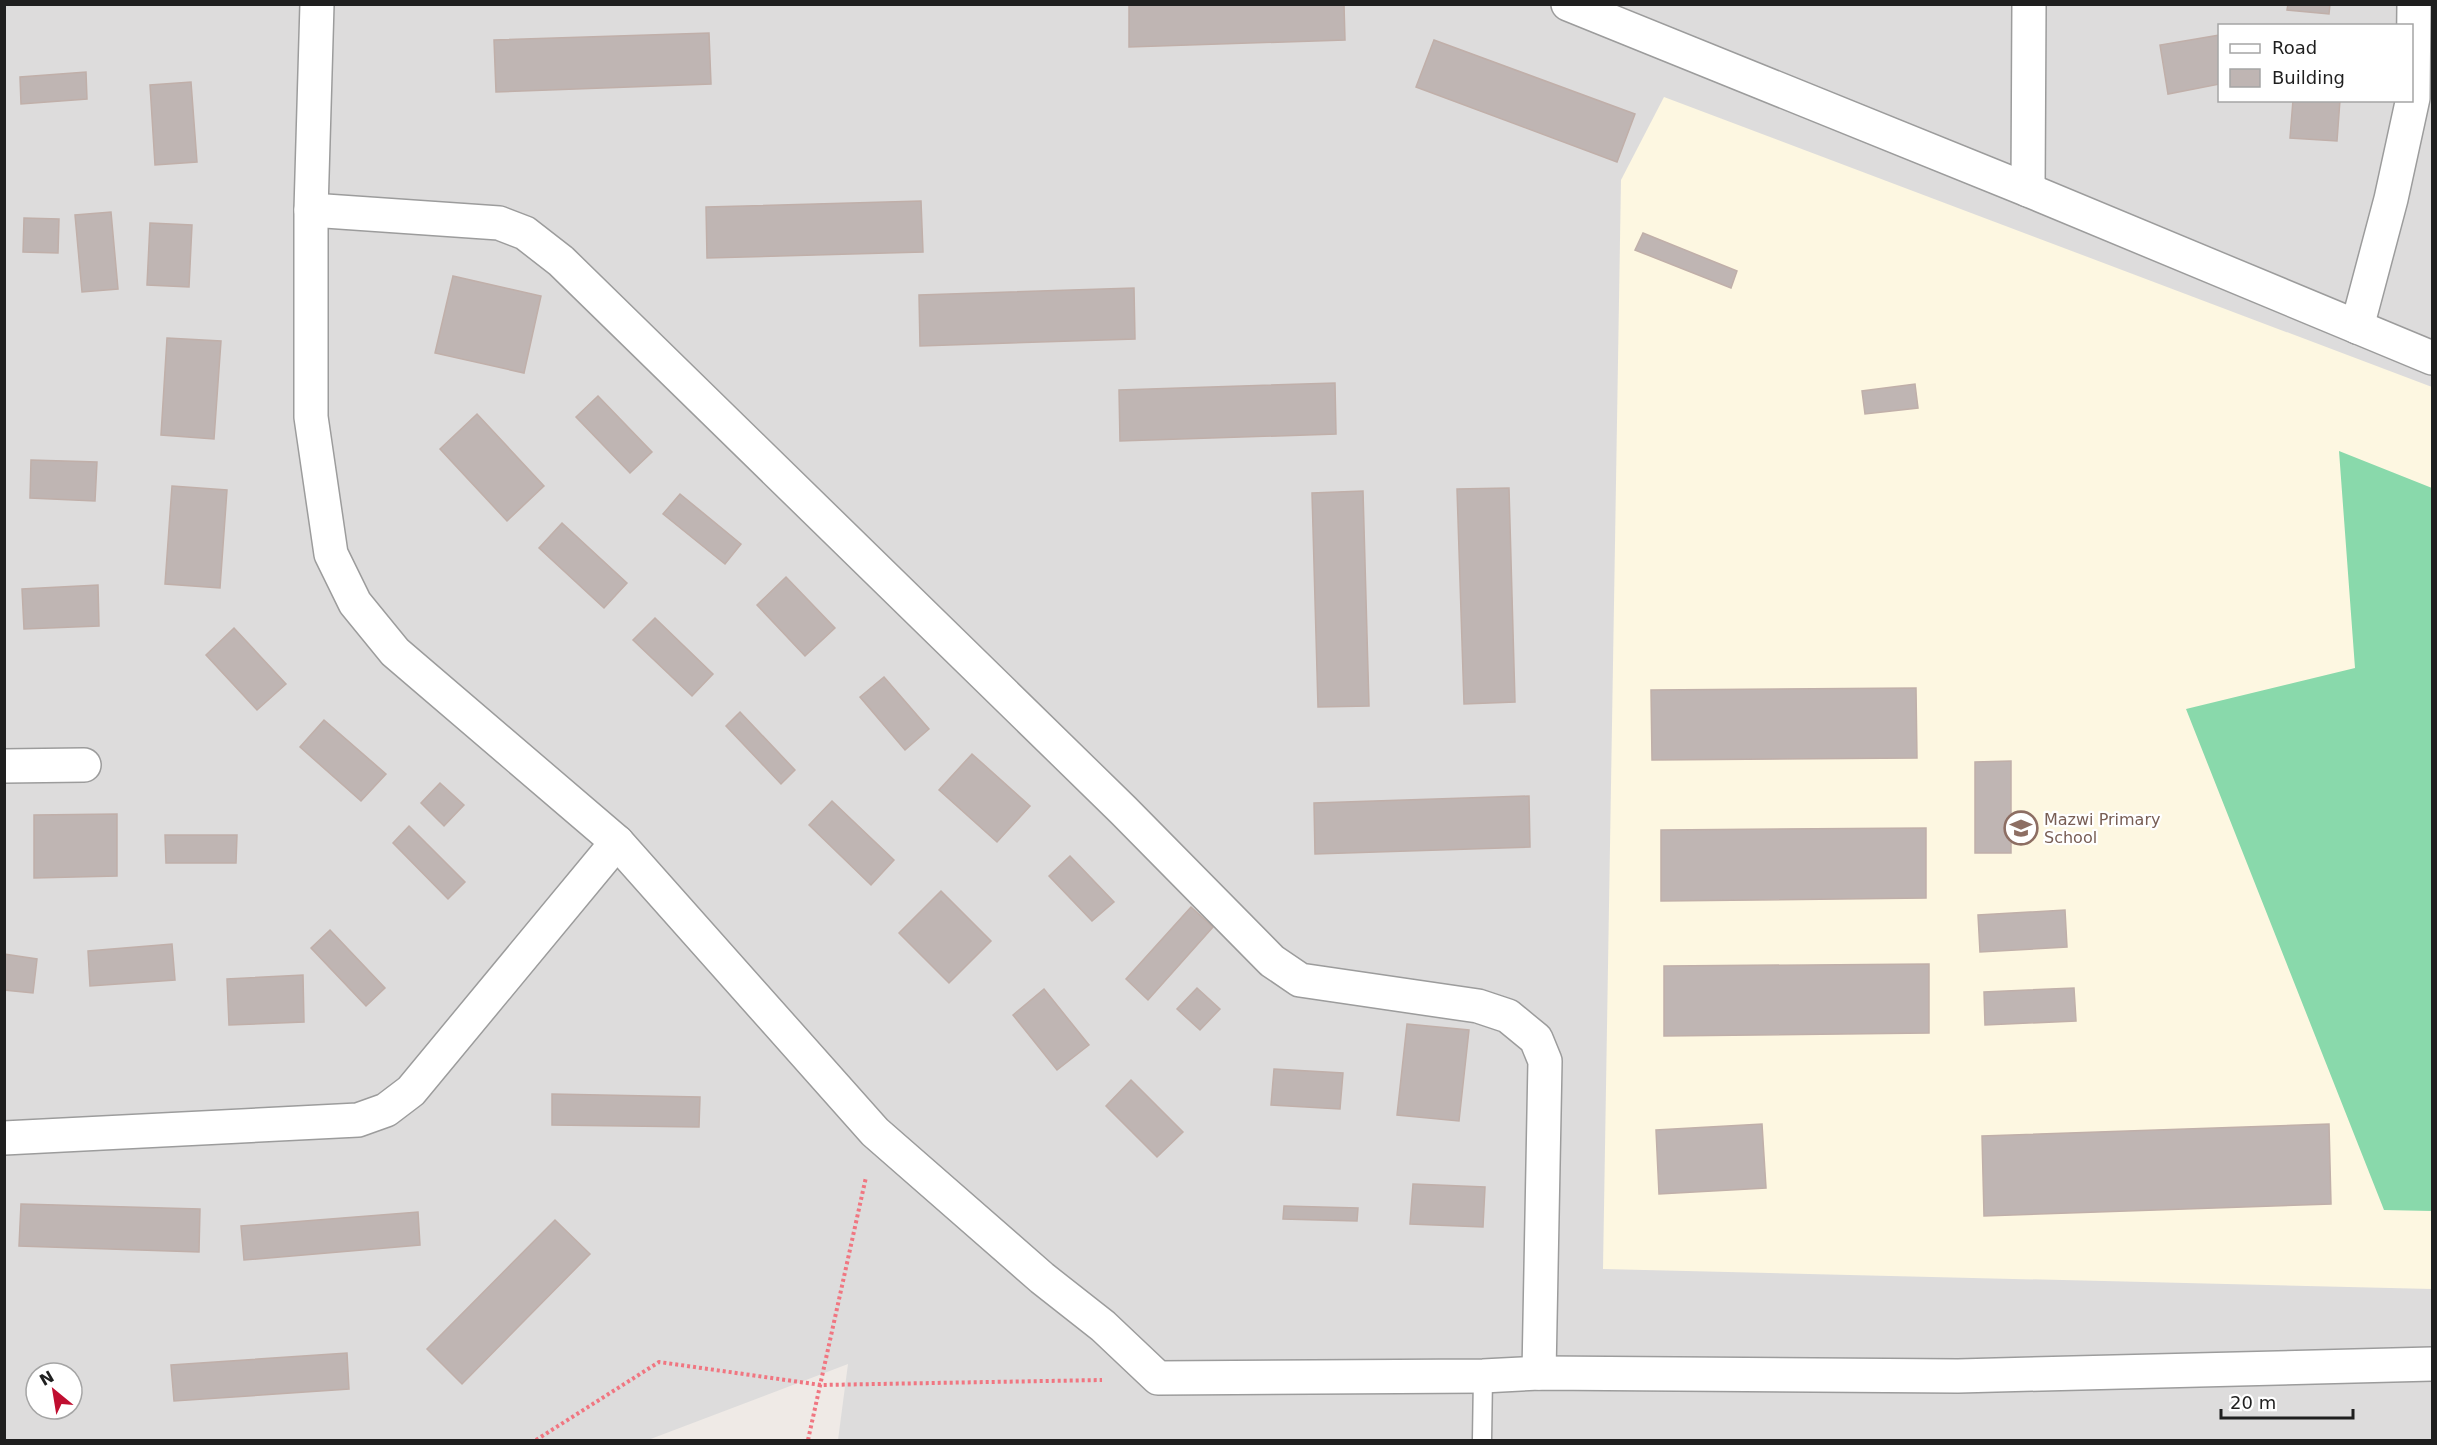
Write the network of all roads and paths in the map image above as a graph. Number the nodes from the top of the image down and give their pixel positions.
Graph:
1 (317, 4) edge
2 (1568, 4) edge
3 (2029, 4) edge
4 (2414, 4) edge
5 (2413, 98) edge
6 (2412, 102) edge
7 (2028, 190) junction
8 (311, 210) junction
9 (2357, 327) junction
10 (2433, 358) edge
11 (84, 765) dead end
12 (4, 766) edge
13 (617, 842) junction
14 (875, 1132) junction
15 (4, 1138) edge
16 (2433, 1364) edge
17 (1539, 1372) junction
18 (1483, 1376) junction
19 (1158, 1378) junction
20 (820, 1385) junction
21 (537, 1440) edge
22 (808, 1440) edge
23 (1482, 1440) edge

1 - 8 street
2 - 7 street
3 - 7 street
4 - 5 street
6 - 9 street
7 - 9 street
8 - 13 street
8 - 17 street
9 - 10 street
11 - 12 street
13 - 14 street
13 - 15 street
14 - 19 street
14 - 20 path
16 - 17 street
17 - 18 street
18 - 19 street
18 - 23 lane
19 - 20 path
20 - 21 path
20 - 22 path

